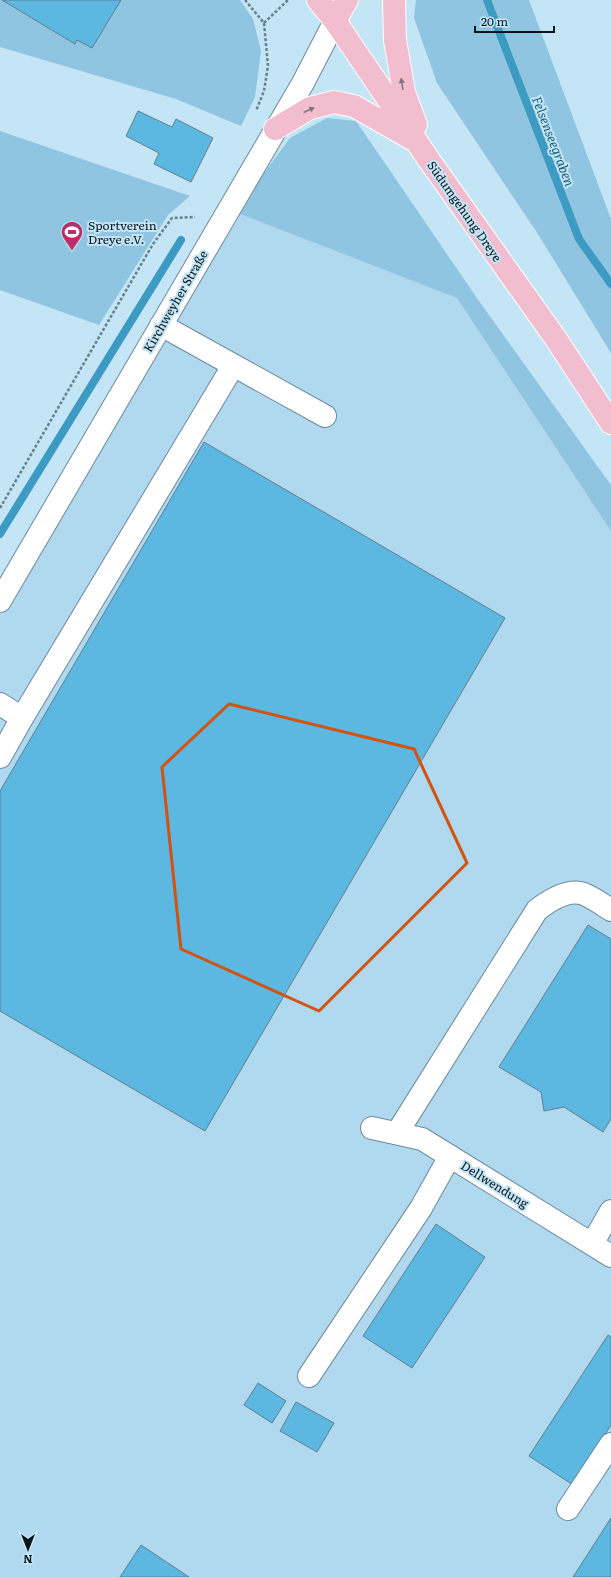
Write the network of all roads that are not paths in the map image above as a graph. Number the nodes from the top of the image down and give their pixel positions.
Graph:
1 (318, 0) edge
2 (347, 0) edge
3 (394, 0) edge
4 (335, 21) junction
5 (276, 129) junction
6 (416, 141) junction
7 (430, 160) junction
8 (161, 325) junction
9 (233, 366) junction
10 (325, 416) dead end
11 (611, 423) edge
12 (0, 601) edge
13 (0, 704) edge
14 (22, 718) junction
15 (0, 757) edge
16 (611, 910) edge
17 (372, 1128) dead end
18 (397, 1133) junction
19 (450, 1156) junction
20 (611, 1211) edge
21 (592, 1244) junction
22 (611, 1256) edge
23 (309, 1376) dead end
24 (611, 1444) edge
25 (568, 1509) dead end

1 - 4 main road, Südumgehung Dreye
2 - 4 main road, Kirchweyher Straße
7 -> 3 main road
4 - 5 street, Kirchweyher Straße
4 - 6 main road, Südumgehung Dreye
5 -> 6 main road
5 - 8 street, Kirchweyher Straße
6 - 7 main road, Südumgehung Dreye
7 - 11 main road, Südumgehung Dreye
8 - 9 street
8 - 12 street, Kirchweyher Straße
9 - 10 street
9 - 14 street
13 - 14 street
14 - 15 street
16 - 18 street
17 - 18 street, Dellwendung
18 - 19 street, Dellwendung
19 - 21 street, Dellwendung
19 - 23 street
20 - 21 street
21 - 22 street, Dellwendung
24 - 25 street

